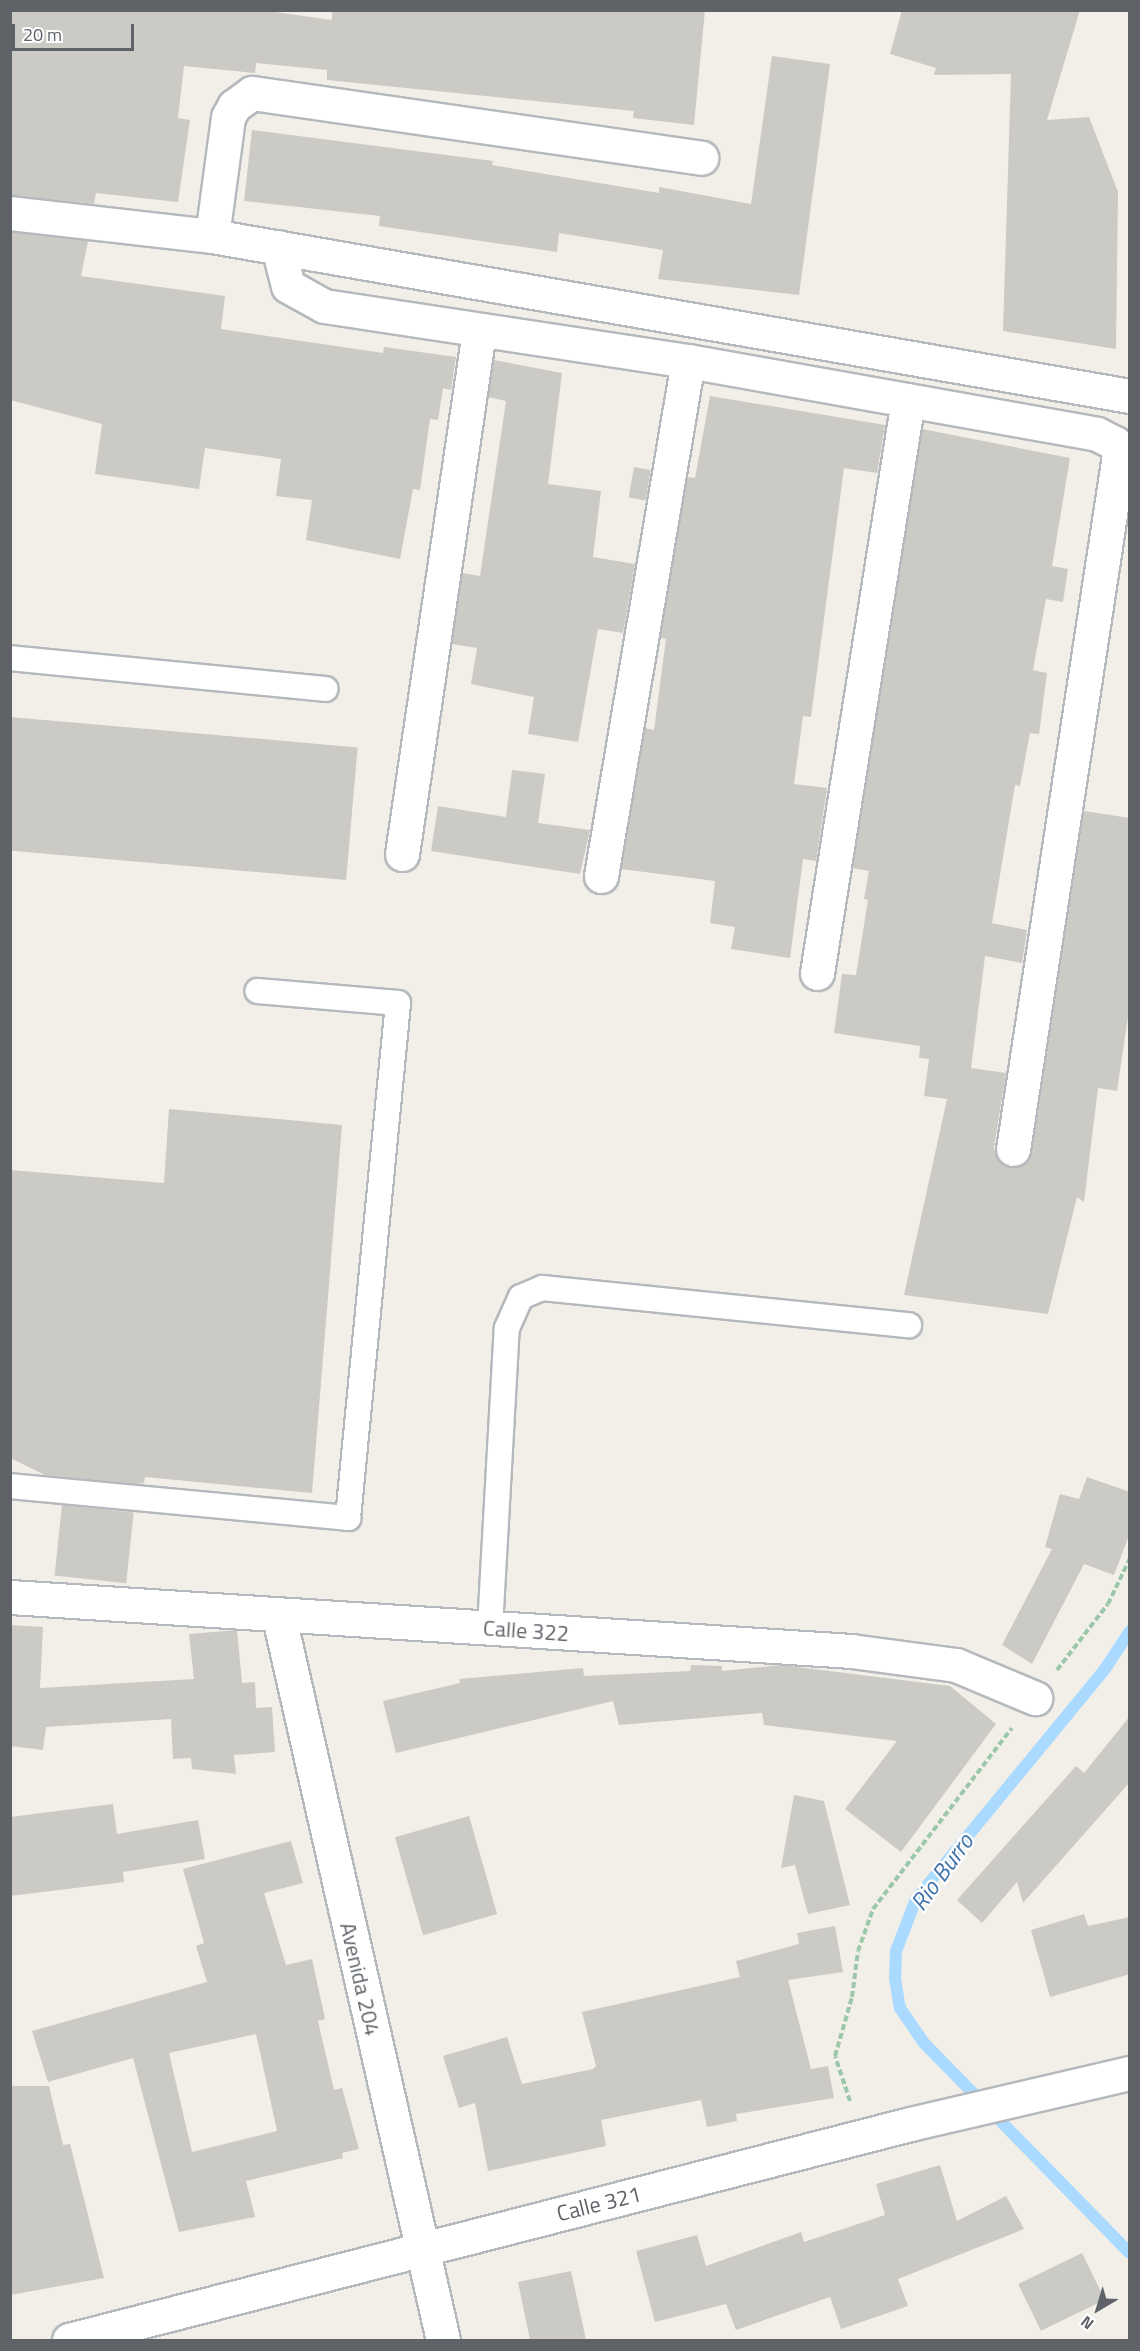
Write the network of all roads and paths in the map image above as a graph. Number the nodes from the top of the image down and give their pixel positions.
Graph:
1 (701, 158) dead end
2 (10, 213) edge
3 (212, 236) junction
4 (278, 247) junction
5 (479, 331) junction
6 (688, 362) junction
7 (1130, 396) edge
8 (908, 400) junction
9 (10, 658) edge
10 (325, 690) dead end
11 (402, 854) dead end
12 (601, 876) dead end
13 (817, 973) dead end
14 (258, 991) dead end
15 (1013, 1149) dead end
16 (909, 1325) dead end
17 (10, 1486) edge
18 (1130, 1558) edge
19 (10, 1597) edge
20 (279, 1617) junction
21 (490, 1628) junction
22 (1035, 1698) junction
23 (1130, 2073) edge
24 (862, 2137) junction
25 (421, 2249) junction
26 (69, 2340) edge
27 (443, 2340) edge

1 - 3 street
2 - 3 street
3 - 4 street
4 - 5 street
4 - 7 street
5 - 6 street
5 - 11 street
6 - 8 street
6 - 12 street
8 - 13 street
8 - 15 street
9 - 10 lane
14 - 17 lane
16 - 21 lane
18 - 22 path
19 - 20 street, Calle 322
20 - 21 street, Calle 322
20 - 25 street, Avenida 204
21 - 22 street, Calle 322
22 - 24 path
23 - 24 street, Calle 321
24 - 25 street, Calle 321
25 - 26 street, Calle 321
25 - 27 street, Avenida 204

